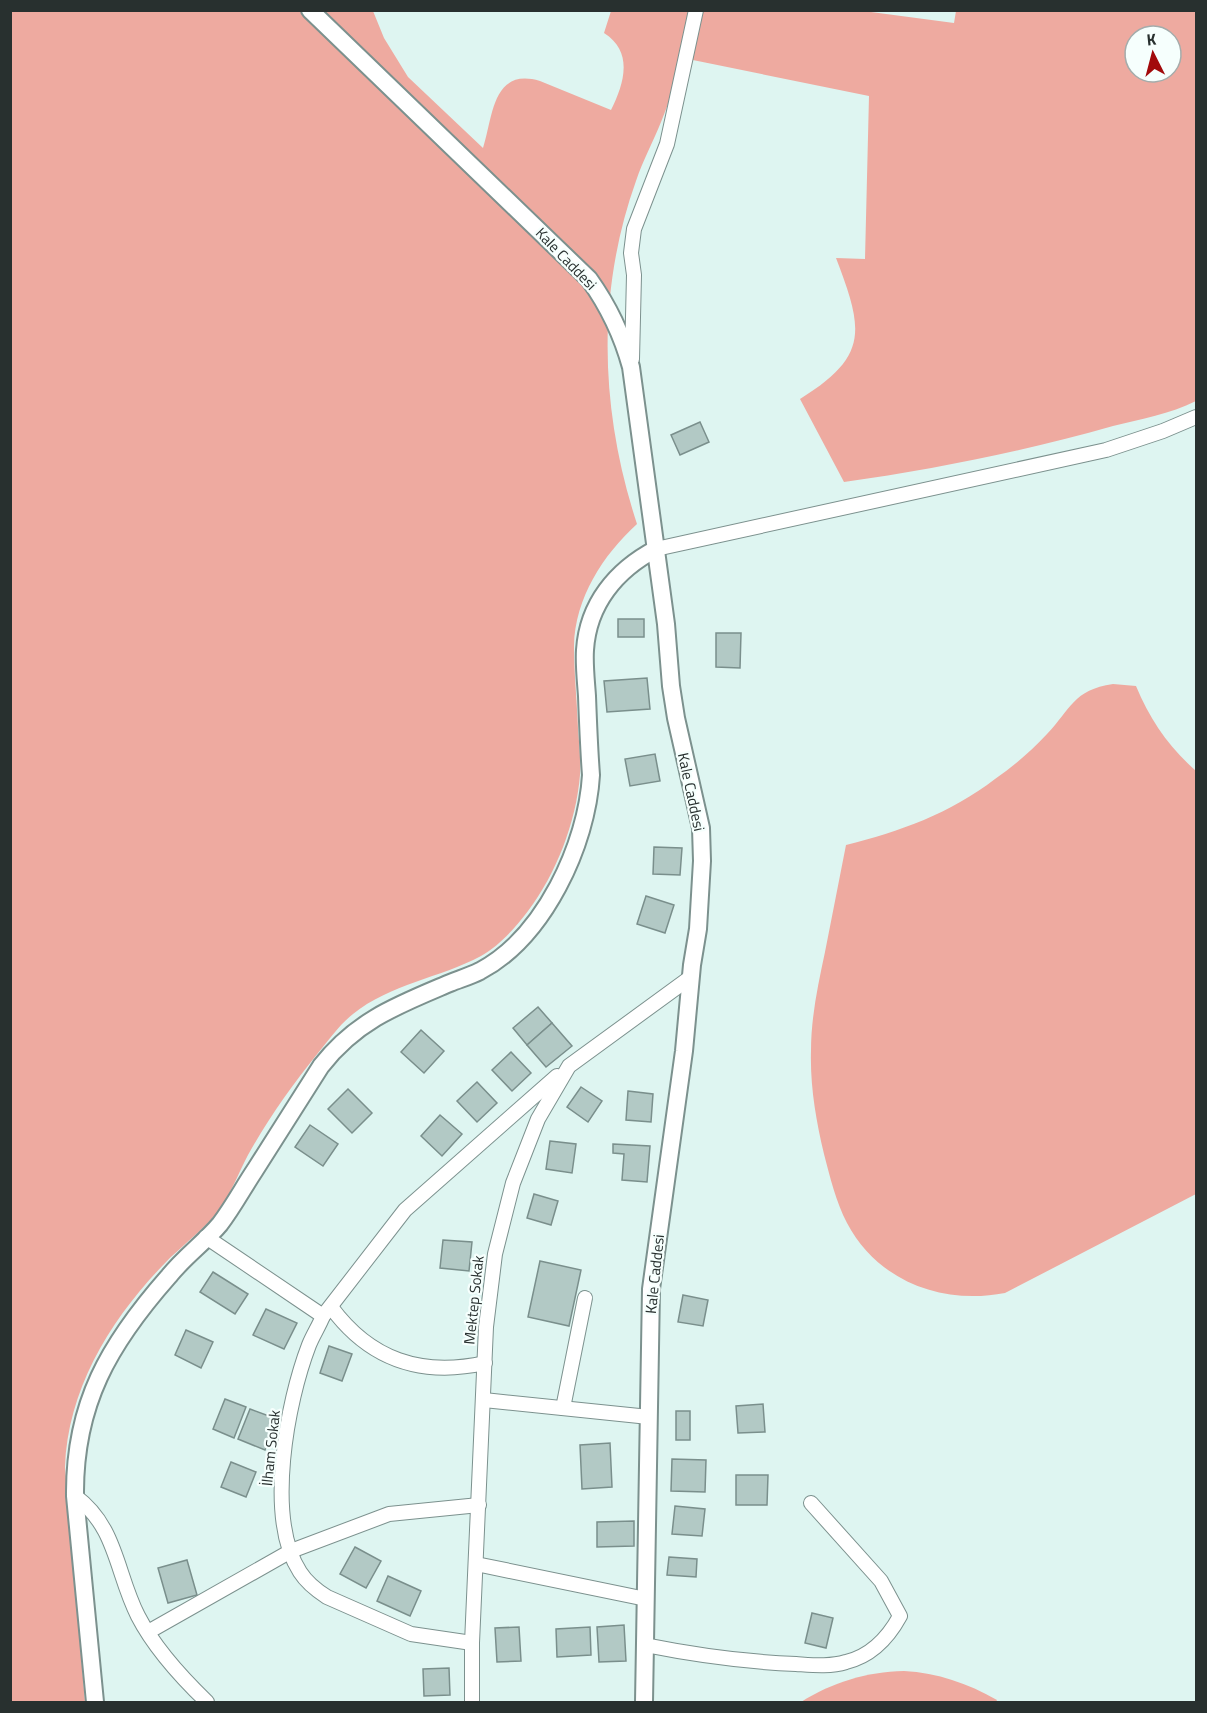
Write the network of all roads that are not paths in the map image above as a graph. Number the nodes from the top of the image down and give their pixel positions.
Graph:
1 (310, 10) edge
2 (696, 10) edge
3 (631, 367) junction
4 (1197, 417) edge
5 (656, 549) junction
6 (691, 977) junction
7 (569, 1066) junction
8 (206, 1237) junction
9 (585, 1298) dead end
10 (327, 1312) junction
11 (485, 1363) junction
12 (484, 1400) junction
13 (563, 1408) junction
14 (649, 1417) junction
15 (75, 1496) junction
16 (811, 1503) dead end
17 (479, 1505) junction
18 (291, 1551) junction
19 (476, 1564) junction
20 (646, 1599) junction
21 (148, 1632) junction
22 (472, 1643) junction
23 (645, 1645) junction
24 (95, 1702) edge
25 (207, 1702) edge
26 (472, 1702) edge
27 (644, 1702) edge

1 - 3 street, Kale Caddesi
2 - 3 street
3 - 5 street, Kale Caddesi
4 - 5 street
5 - 6 street, Kale Caddesi
5 - 8 street
6 - 7 street, Mektep Sokak
6 - 14 street, Kale Caddesi
7 - 10 street, İlham Sokak
7 - 11 street, Mektep Sokak
8 - 10 street
8 - 15 street
9 - 13 street
10 - 11 street
10 - 18 street, İlham Sokak
11 - 12 street, Mektep Sokak
12 - 13 street
12 - 17 street, Mektep Sokak
13 - 14 street
14 - 20 street, Kale Caddesi
15 - 21 street
15 - 24 street
16 - 23 street
17 - 18 street
17 - 19 street, Mektep Sokak
18 - 21 street
18 - 22 street, İlham Sokak
19 - 20 street
19 - 22 street, Mektep Sokak
20 - 23 street, Kale Caddesi
21 - 25 street
22 - 26 street, Mektep Sokak
23 - 27 street, Kale Caddesi

